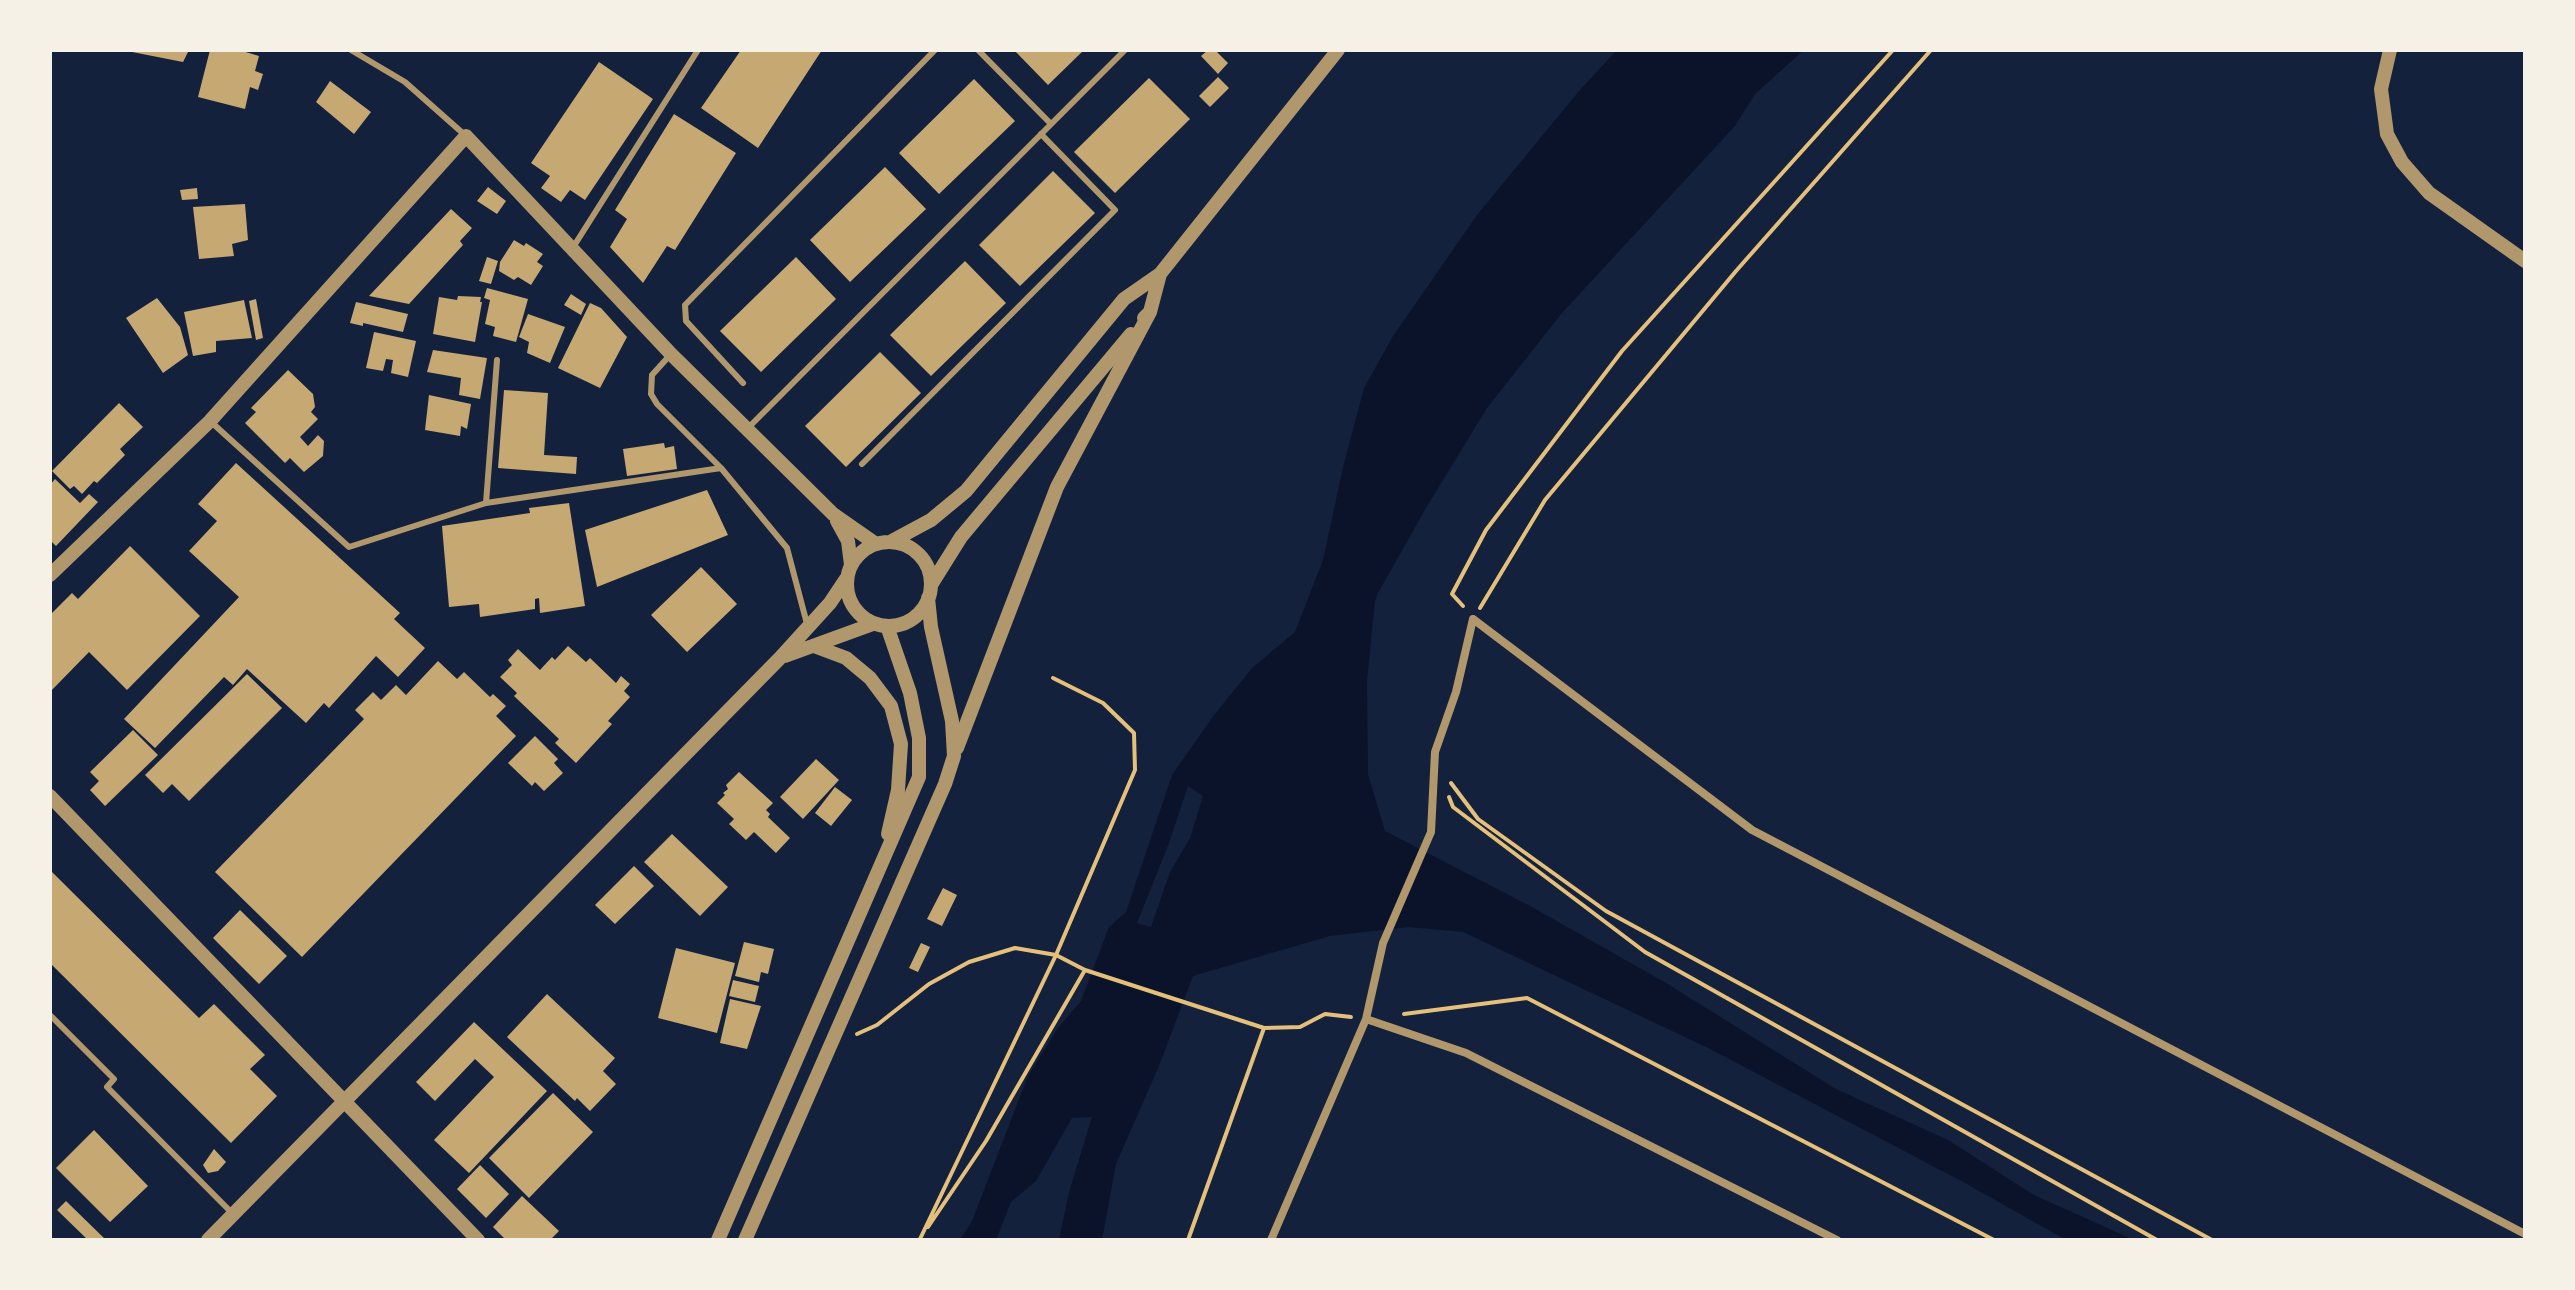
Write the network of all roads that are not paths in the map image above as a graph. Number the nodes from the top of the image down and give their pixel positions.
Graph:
1 (351, 50) edge
2 (698, 50) edge
3 (935, 50) edge
4 (978, 50) edge
5 (1125, 50) edge
6 (1338, 50) edge
7 (2390, 50) edge
8 (1051, 124) junction
9 (1041, 134) junction
10 (466, 136) junction
11 (572, 249) junction
12 (2525, 261) edge
13 (1160, 274) junction
14 (1150, 312) junction
15 (671, 354) junction
16 (497, 360) dead end
17 (743, 383) dead end
18 (210, 421) junction
19 (748, 428) junction
20 (862, 464) dead end
21 (721, 468) junction
22 (486, 503) junction
23 (833, 514) junction
24 (892, 541) junction
25 (876, 544) junction
26 (849, 572) junction
27 (50, 575) edge
28 (930, 592) junction
29 (880, 625) junction
30 (808, 628) junction
31 (814, 646) junction
32 (780, 658) junction
33 (954, 756) junction
34 (50, 796) edge
35 (883, 858) junction
36 (50, 1015) edge
37 (1366, 1019) junction
38 (346, 1103) junction
39 (234, 1215) junction
40 (2525, 1234) edge
41 (208, 1240) edge
42 (478, 1240) edge
43 (718, 1240) edge
44 (745, 1240) edge
45 (1271, 1240) edge
46 (1837, 1240) edge

1 - 10 lane
2 - 11 lane
3 - 17 lane
4 - 8 lane
5 - 8 lane
6 - 13 street
7 - 12 street
8 - 9 lane
9 - 19 lane
9 - 20 lane
10 - 11 street
10 - 18 street
11 - 15 street
13 - 14 street
13 - 24 street
14 - 28 street
14 - 33 street
15 - 19 street
15 - 21 lane
16 - 22 lane
18 - 22 lane
18 - 27 street
19 - 23 street
21 - 22 lane
21 - 30 lane
23 - 25 street
23 - 26 street
24 - 25 street
24 - 28 street
25 - 26 street
26 - 29 street
26 - 30 street
28 - 29 street
28 - 33 street
29 - 31 street
29 - 35 street
30 - 32 street
31 - 32 street
31 - 35 street
32 - 38 street
33 - 44 street
34 - 38 street
35 - 43 street
36 - 39 lane
37 - 40 street
37 - 45 street
37 - 46 street
38 - 39 street
38 - 42 street
39 - 41 street

